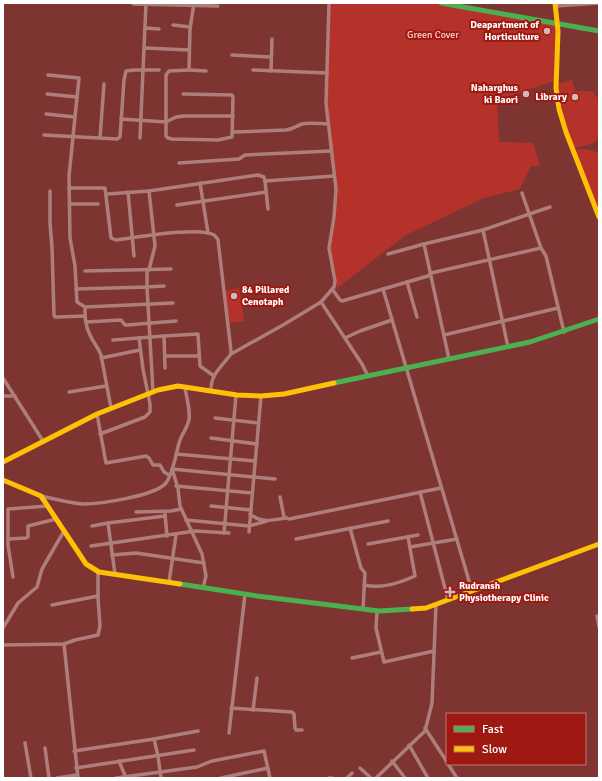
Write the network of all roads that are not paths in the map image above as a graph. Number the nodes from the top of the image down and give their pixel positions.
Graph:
1 (329, 3) edge
2 (441, 3) edge
3 (584, 3) edge
4 (599, 3) edge
5 (133, 4) edge
6 (146, 4) edge
7 (193, 4) edge
8 (556, 5) edge
9 (218, 6) dead end
10 (173, 25) dead end
11 (558, 25) junction
12 (190, 27) junction
13 (145, 28) junction
14 (159, 29) dead end
15 (599, 32) edge
16 (272, 40) dead end
17 (145, 48) junction
18 (189, 50) junction
19 (232, 55) dead end
20 (272, 57) junction
21 (144, 69) junction
22 (159, 70) dead end
23 (189, 70) junction
24 (253, 70) dead end
25 (206, 71) dead end
26 (271, 71) junction
27 (327, 73) junction
28 (48, 75) dead end
29 (104, 84) dead end
30 (47, 94) dead end
31 (183, 94) dead end
32 (77, 97) junction
33 (46, 114) dead end
34 (233, 116) junction
35 (75, 117) junction
36 (121, 119) junction
37 (141, 120) junction
38 (166, 122) junction
39 (328, 124) junction
40 (233, 132) junction
41 (44, 135) dead end
42 (73, 136) junction
43 (100, 138) junction
44 (140, 138) dead end
45 (331, 151) junction
46 (179, 163) dead end
47 (334, 176) junction
48 (265, 181) junction
49 (200, 183) junction
50 (69, 188) junction
51 (50, 191) dead end
52 (128, 192) junction
53 (149, 192) junction
54 (266, 192) junction
55 (522, 193) dead end
56 (107, 194) junction
57 (203, 201) junction
58 (70, 204) junction
59 (98, 204) dead end
60 (177, 205) dead end
61 (550, 207) dead end
62 (268, 209) dead end
63 (529, 213) junction
64 (599, 217) edge
65 (483, 230) junction
66 (208, 233) junction
67 (154, 236) junction
68 (132, 238) junction
69 (424, 244) junction
70 (541, 248) junction
71 (388, 254) dead end
72 (134, 256) dead end
73 (490, 260) junction
74 (172, 269) dead end
75 (85, 270) dead end
76 (148, 270) junction
77 (431, 274) junction
78 (407, 282) junction
79 (164, 286) dead end
80 (148, 287) junction
81 (76, 289) junction
82 (332, 289) junction
83 (383, 289) junction
84 (321, 302) junction
85 (172, 303) dead end
86 (148, 304) junction
87 (85, 306) junction
88 (558, 308) junction
89 (85, 316) junction
90 (417, 318) dead end
91 (599, 319) edge
92 (392, 320) junction
93 (176, 321) dead end
94 (503, 321) junction
95 (86, 322) junction
96 (149, 323) junction
97 (564, 332) junction
98 (444, 335) junction
99 (164, 336) junction
100 (149, 337) junction
101 (139, 338) junction
102 (345, 338) junction
103 (113, 340) dead end
104 (508, 347) junction
105 (140, 350) junction
106 (231, 354) junction
107 (165, 356) junction
108 (200, 356) junction
109 (101, 358) junction
110 (449, 359) junction
111 (165, 368) dead end
112 (406, 368) junction
113 (214, 376) junction
114 (368, 376) junction
115 (3, 378) edge
116 (106, 386) junction
117 (185, 387) junction
118 (211, 391) junction
119 (69, 392) dead end
120 (150, 392) junction
121 (236, 395) junction
122 (3, 396) edge
123 (15, 396) junction
124 (261, 396) junction
125 (111, 408) junction
126 (97, 414) junction
127 (214, 418) dead end
128 (234, 420) junction
129 (258, 423) junction
130 (100, 434) junction
131 (211, 438) dead end
132 (43, 441) junction
133 (232, 441) junction
134 (256, 444) junction
135 (176, 454) junction
136 (230, 459) junction
137 (255, 461) junction
138 (3, 462) edge
139 (172, 470) junction
140 (169, 475) junction
141 (229, 475) junction
142 (254, 477) junction
143 (275, 479) dead end
144 (3, 480) edge
145 (176, 486) junction
146 (441, 488) junction
147 (228, 492) junction
148 (420, 492) junction
149 (252, 493) junction
150 (41, 496) junction
151 (280, 497) dead end
152 (48, 506) junction
153 (211, 506) dead end
154 (226, 507) junction
155 (3, 509) edge
156 (8, 509) junction
157 (181, 509) junction
158 (164, 511) junction
159 (136, 512) dead end
160 (250, 512) junction
161 (165, 516) junction
162 (286, 518) junction
163 (56, 519) junction
164 (186, 520) junction
165 (266, 521) junction
166 (388, 521) dead end
167 (108, 524) junction
168 (225, 524) junction
169 (92, 526) dead end
170 (249, 526) junction
171 (350, 528) junction
172 (64, 531) junction
173 (191, 532) junction
174 (249, 532) dead end
175 (224, 533) junction
176 (229, 533) dead end
177 (176, 535) junction
178 (418, 535) dead end
179 (167, 536) junction
180 (408, 537) junction
181 (8, 539) junction
182 (296, 539) dead end
183 (457, 539) junction
184 (433, 543) junction
185 (111, 544) junction
186 (368, 544) dead end
187 (599, 544) edge
188 (91, 546) dead end
189 (410, 547) junction
190 (112, 555) junction
191 (172, 558) junction
192 (204, 563) junction
193 (98, 571) junction
194 (115, 574) junction
195 (13, 576) dead end
196 (168, 582) junction
197 (364, 585) junction
198 (203, 588) junction
199 (472, 591) junction
200 (245, 594) junction
201 (98, 596) junction
202 (448, 600) junction
203 (436, 604) junction
204 (52, 605) dead end
205 (363, 609) junction
206 (377, 611) junction
207 (597, 616) dead end
208 (599, 627) edge
209 (3, 628) edge
210 (64, 644) junction
211 (3, 645) edge
212 (434, 651) junction
213 (381, 652) junction
214 (352, 658) dead end
215 (257, 678) dead end
216 (231, 708) junction
217 (253, 710) junction
218 (425, 728) junction
219 (302, 730) dead end
220 (198, 732) dead end
221 (228, 733) dead end
222 (154, 739) junction
223 (25, 742) dead end
224 (409, 745) junction
225 (45, 748) dead end
226 (194, 750) dead end
227 (74, 751) junction
228 (158, 756) junction
229 (446, 760) edge
230 (119, 761) junction
231 (392, 761) junction
232 (449, 765) edge
233 (76, 768) junction
234 (268, 768) junction
235 (360, 768) dead end
236 (160, 773) junction
237 (352, 773) dead end
238 (78, 777) edge
239 (126, 777) edge
240 (31, 778) edge
241 (49, 778) edge
242 (57, 778) edge
243 (116, 778) edge
244 (161, 778) edge
245 (221, 778) edge
246 (270, 778) edge
247 (347, 778) edge
248 (371, 778) edge
249 (376, 778) edge
250 (405, 778) edge
251 (428, 778) edge
252 (457, 778) edge

1 - 27 street
2 - 11 street
3 - 4 street
3 - 8 street
5 - 6 street
6 - 7 street
6 - 13 street
7 - 9 street
7 - 12 street
8 - 11 street
10 - 12 street
11 - 15 street
11 - 64 street
12 - 18 street
13 - 14 street
13 - 17 street
16 - 20 street
17 - 18 street
17 - 21 street
18 - 23 street
19 - 20 street
20 - 26 street
21 - 22 street
21 - 36 street
21 - 37 street
23 - 25 street
23 - 38 street
24 - 26 street
26 - 27 street
27 - 39 street
28 - 32 street
29 - 43 street
30 - 32 street
31 - 34 street
32 - 35 street
33 - 35 street
34 - 38 street
34 - 40 street
35 - 42 street
36 - 37 street
36 - 43 street
37 - 38 street
37 - 44 street
38 - 40 street
39 - 40 street
39 - 45 street
41 - 42 street
42 - 43 street
42 - 50 street
45 - 46 street
45 - 47 street
47 - 48 street
47 - 82 street
48 - 49 street
48 - 54 street
49 - 53 street
49 - 57 street
50 - 56 street
50 - 58 street
51 - 89 street
52 - 53 street
52 - 56 street
52 - 68 street
53 - 67 street
54 - 57 street
54 - 62 street
55 - 63 street
56 - 68 street
57 - 60 street
57 - 66 street
58 - 59 street
58 - 81 street
61 - 63 street
63 - 65 street
63 - 70 street
65 - 69 street
65 - 73 street
66 - 67 street
66 - 106 street
67 - 68 street
67 - 76 street
68 - 72 street
69 - 71 street
69 - 77 street
70 - 73 street
70 - 88 street
73 - 77 street
73 - 94 street
74 - 76 street
75 - 76 street
76 - 80 street
77 - 78 street
77 - 98 street
78 - 83 street
78 - 90 street
79 - 80 street
80 - 81 street
80 - 86 street
81 - 87 street
82 - 83 street
82 - 84 street
83 - 92 street
84 - 102 street
84 - 106 street
85 - 86 street
86 - 87 street
86 - 96 street
87 - 89 street
88 - 94 street
88 - 97 street
89 - 95 street
91 - 97 street
92 - 102 street
92 - 112 street
93 - 96 street
94 - 98 street
94 - 104 street
95 - 96 street
95 - 109 street
96 - 100 street
97 - 104 street
98 - 110 street
99 - 100 street
99 - 107 street
99 - 108 street
100 - 101 street
100 - 120 street
101 - 103 street
101 - 105 street
102 - 114 street
104 - 110 street
105 - 109 street
105 - 120 street
106 - 113 street
107 - 108 street
107 - 111 street
108 - 113 street
109 - 116 street
110 - 112 street
112 - 114 street
112 - 146 street
113 - 118 street
114 - 124 street
115 - 123 street
116 - 119 street
116 - 125 street
117 - 118 street
117 - 120 street
117 - 135 street
118 - 121 street
120 - 125 street
120 - 130 street
121 - 124 street
121 - 128 street
122 - 123 street
123 - 132 street
124 - 129 street
125 - 126 street
126 - 130 street
126 - 132 street
127 - 128 street
128 - 129 street
128 - 133 street
129 - 134 street
130 - 140 street
131 - 133 street
132 - 138 street
133 - 134 street
133 - 136 street
134 - 137 street
135 - 136 street
135 - 139 street
136 - 137 street
136 - 141 street
137 - 142 street
139 - 140 street
139 - 141 street
139 - 145 street
140 - 150 street
141 - 142 street
141 - 147 street
142 - 143 street
142 - 149 street
144 - 150 street
145 - 147 street
145 - 157 street
146 - 148 street
146 - 183 street
147 - 149 street
147 - 154 street
148 - 162 street
148 - 184 street
149 - 160 street
150 - 152 street
151 - 162 street
152 - 156 street
152 - 163 street
153 - 154 street
154 - 160 street
154 - 168 street
155 - 156 street
156 - 181 street
157 - 158 street
157 - 164 street
158 - 159 street
158 - 161 street
160 - 165 street
160 - 170 street
161 - 167 street
161 - 179 street
162 - 165 street
163 - 172 street
163 - 181 street
164 - 168 street
164 - 173 street
165 - 170 street
166 - 171 street
167 - 169 street
167 - 185 street
168 - 170 street
168 - 175 street
170 - 174 street
171 - 182 street
171 - 197 street
172 - 193 street
172 - 209 street
173 - 175 street
173 - 177 street
173 - 192 street
175 - 176 street
177 - 179 street
177 - 191 street
178 - 180 street
179 - 185 street
180 - 186 street
180 - 189 street
181 - 195 street
183 - 184 street
183 - 199 street
184 - 189 street
184 - 202 street
185 - 188 street
185 - 190 street
187 - 199 street
189 - 197 street
190 - 191 street
190 - 194 street
191 - 192 street
191 - 196 street
192 - 198 street
193 - 194 street
193 - 201 street
194 - 196 street
196 - 198 street
197 - 205 street
198 - 200 street
199 - 202 street
200 - 205 street
200 - 216 street
201 - 204 street
201 - 210 street
202 - 203 street
203 - 206 street
203 - 212 street
205 - 206 street
206 - 213 street
207 - 208 street
210 - 211 street
210 - 227 street
212 - 213 street
212 - 218 street
213 - 214 street
215 - 217 street
216 - 217 street
216 - 221 street
217 - 219 street
218 - 224 street
218 - 229 street
220 - 222 street
222 - 227 street
222 - 228 street
223 - 240 street
224 - 231 street
224 - 251 street
225 - 241 street
226 - 228 street
227 - 233 street
228 - 230 street
228 - 236 street
230 - 233 street
230 - 239 street
231 - 249 street
231 - 250 street
232 - 252 street
233 - 238 street
234 - 236 street
234 - 245 street
234 - 246 street
235 - 248 street
236 - 239 street
236 - 244 street
237 - 247 street
238 - 242 street
239 - 243 street

